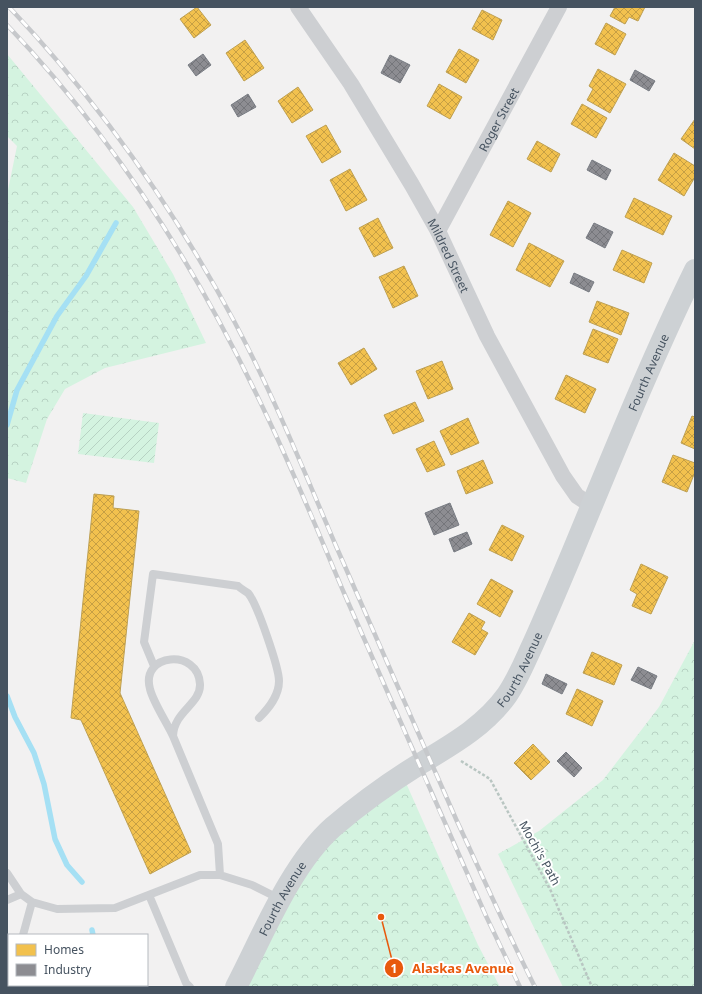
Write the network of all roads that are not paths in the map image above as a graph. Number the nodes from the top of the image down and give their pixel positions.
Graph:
1 (298, 7) edge
2 (559, 7) edge
3 (438, 231) junction
4 (695, 270) edge
5 (592, 506) junction
6 (154, 666) junction
7 (259, 718) dead end
8 (173, 736) junction
9 (7, 872) edge
10 (220, 876) junction
11 (21, 894) junction
12 (149, 895) junction
13 (281, 899) junction
14 (7, 900) edge
15 (32, 902) junction
16 (23, 934) edge
17 (190, 987) edge
18 (236, 987) edge

1 - 3 street, Mildred Street
2 - 3 street, Roger Street
3 - 5 street, Mildred Street
4 - 5 street, Fourth Avenue
5 - 13 street, Fourth Avenue
6 - 7 lane
6 - 8 lane
6 - 8 lane
8 - 10 lane
9 - 11 lane
10 - 12 lane
10 - 13 lane
11 - 14 lane
11 - 15 lane
12 - 15 lane
12 - 17 lane
13 - 18 street, Fourth Avenue
15 - 16 lane

